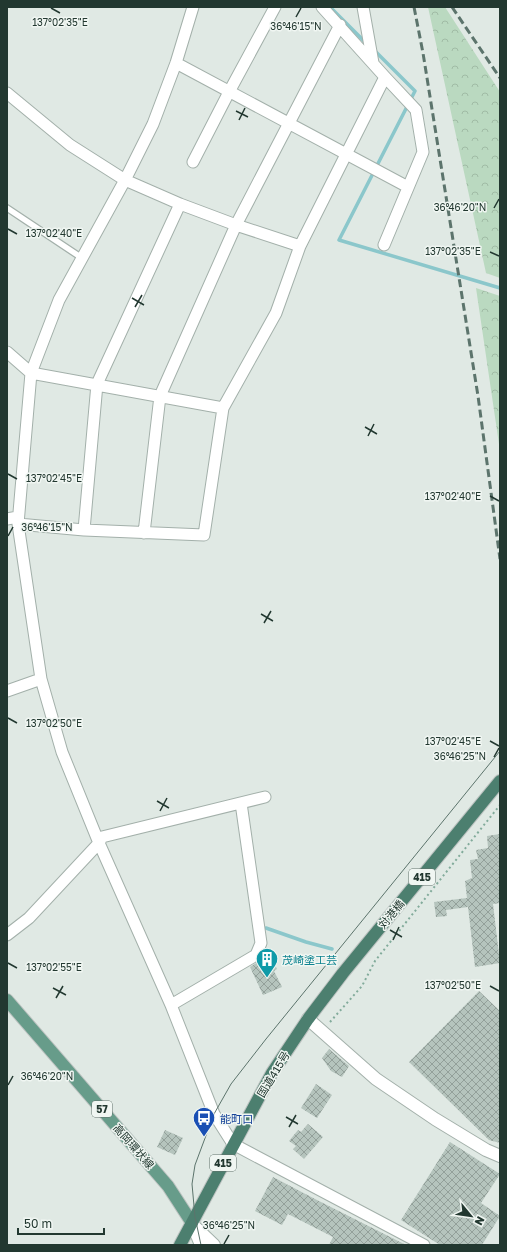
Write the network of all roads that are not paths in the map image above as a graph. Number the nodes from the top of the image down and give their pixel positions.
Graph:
1 (193, 7) edge
2 (275, 7) edge
3 (322, 7) edge
4 (363, 7) edge
5 (340, 25) junction
6 (176, 62) junction
7 (373, 64) junction
8 (385, 77) junction
9 (229, 92) junction
10 (7, 94) edge
11 (288, 122) junction
12 (346, 154) junction
13 (193, 162) dead end
14 (126, 180) junction
15 (408, 187) junction
16 (180, 204) junction
17 (7, 208) edge
18 (236, 225) junction
19 (384, 245) dead end
20 (300, 246) junction
21 (82, 258) junction
22 (7, 352) edge
23 (31, 373) junction
24 (97, 384) junction
25 (160, 396) junction
26 (223, 408) junction
27 (14, 520) edge
28 (84, 530) junction
29 (144, 532) junction
30 (41, 679) junction
31 (7, 691) edge
32 (500, 781) edge
33 (265, 797) dead end
34 (241, 803) junction
35 (99, 843) junction
36 (7, 935) edge
37 (343, 973) joint
38 (7, 1000) edge
39 (171, 1005) junction
40 (308, 1019) junction
41 (233, 1144) junction
42 (500, 1156) edge
43 (192, 1223) junction
44 (180, 1245) edge
45 (196, 1245) edge
46 (201, 1245) edge
47 (214, 1245) edge
48 (424, 1245) edge

1 - 6 street
2 - 9 street
3 - 5 street
4 - 7 street
5 - 7 street
5 - 11 street
6 - 9 street
6 - 14 street
7 - 8 street
8 - 12 street
8 - 15 street
9 - 11 street
9 - 13 street
10 - 14 street
11 - 12 street
11 - 18 street
12 - 15 street
12 - 20 street
14 - 16 street
14 - 21 street
15 - 19 street
16 - 18 street
16 - 24 street
17 - 21 lane
18 - 20 street
18 - 25 street
20 - 26 street
21 - 23 street
22 - 23 street
23 - 24 street
23 - 27 street
24 - 25 street
24 - 28 street
25 - 26 street
25 - 29 street
26 - 29 street
27 - 28 street
27 - 30 street
28 - 29 street
30 - 31 street
30 - 35 street
32 - 37 highway, 対港橋 / 415
33 - 34 street
34 - 35 street
34 - 39 street
35 - 36 street
35 - 39 street
37 - 40 highway, 国道415号 / 415
38 - 43 main road, 高岡環状線 / 57
39 - 41 street
40 - 41 highway, 国道415号 / 415
40 - 42 street
41 - 43 highway, 国道415号 / 415
41 - 48 street
43 - 44 highway, 国道415号 / 415
43 - 45 street
43 - 46 street
43 - 47 street

